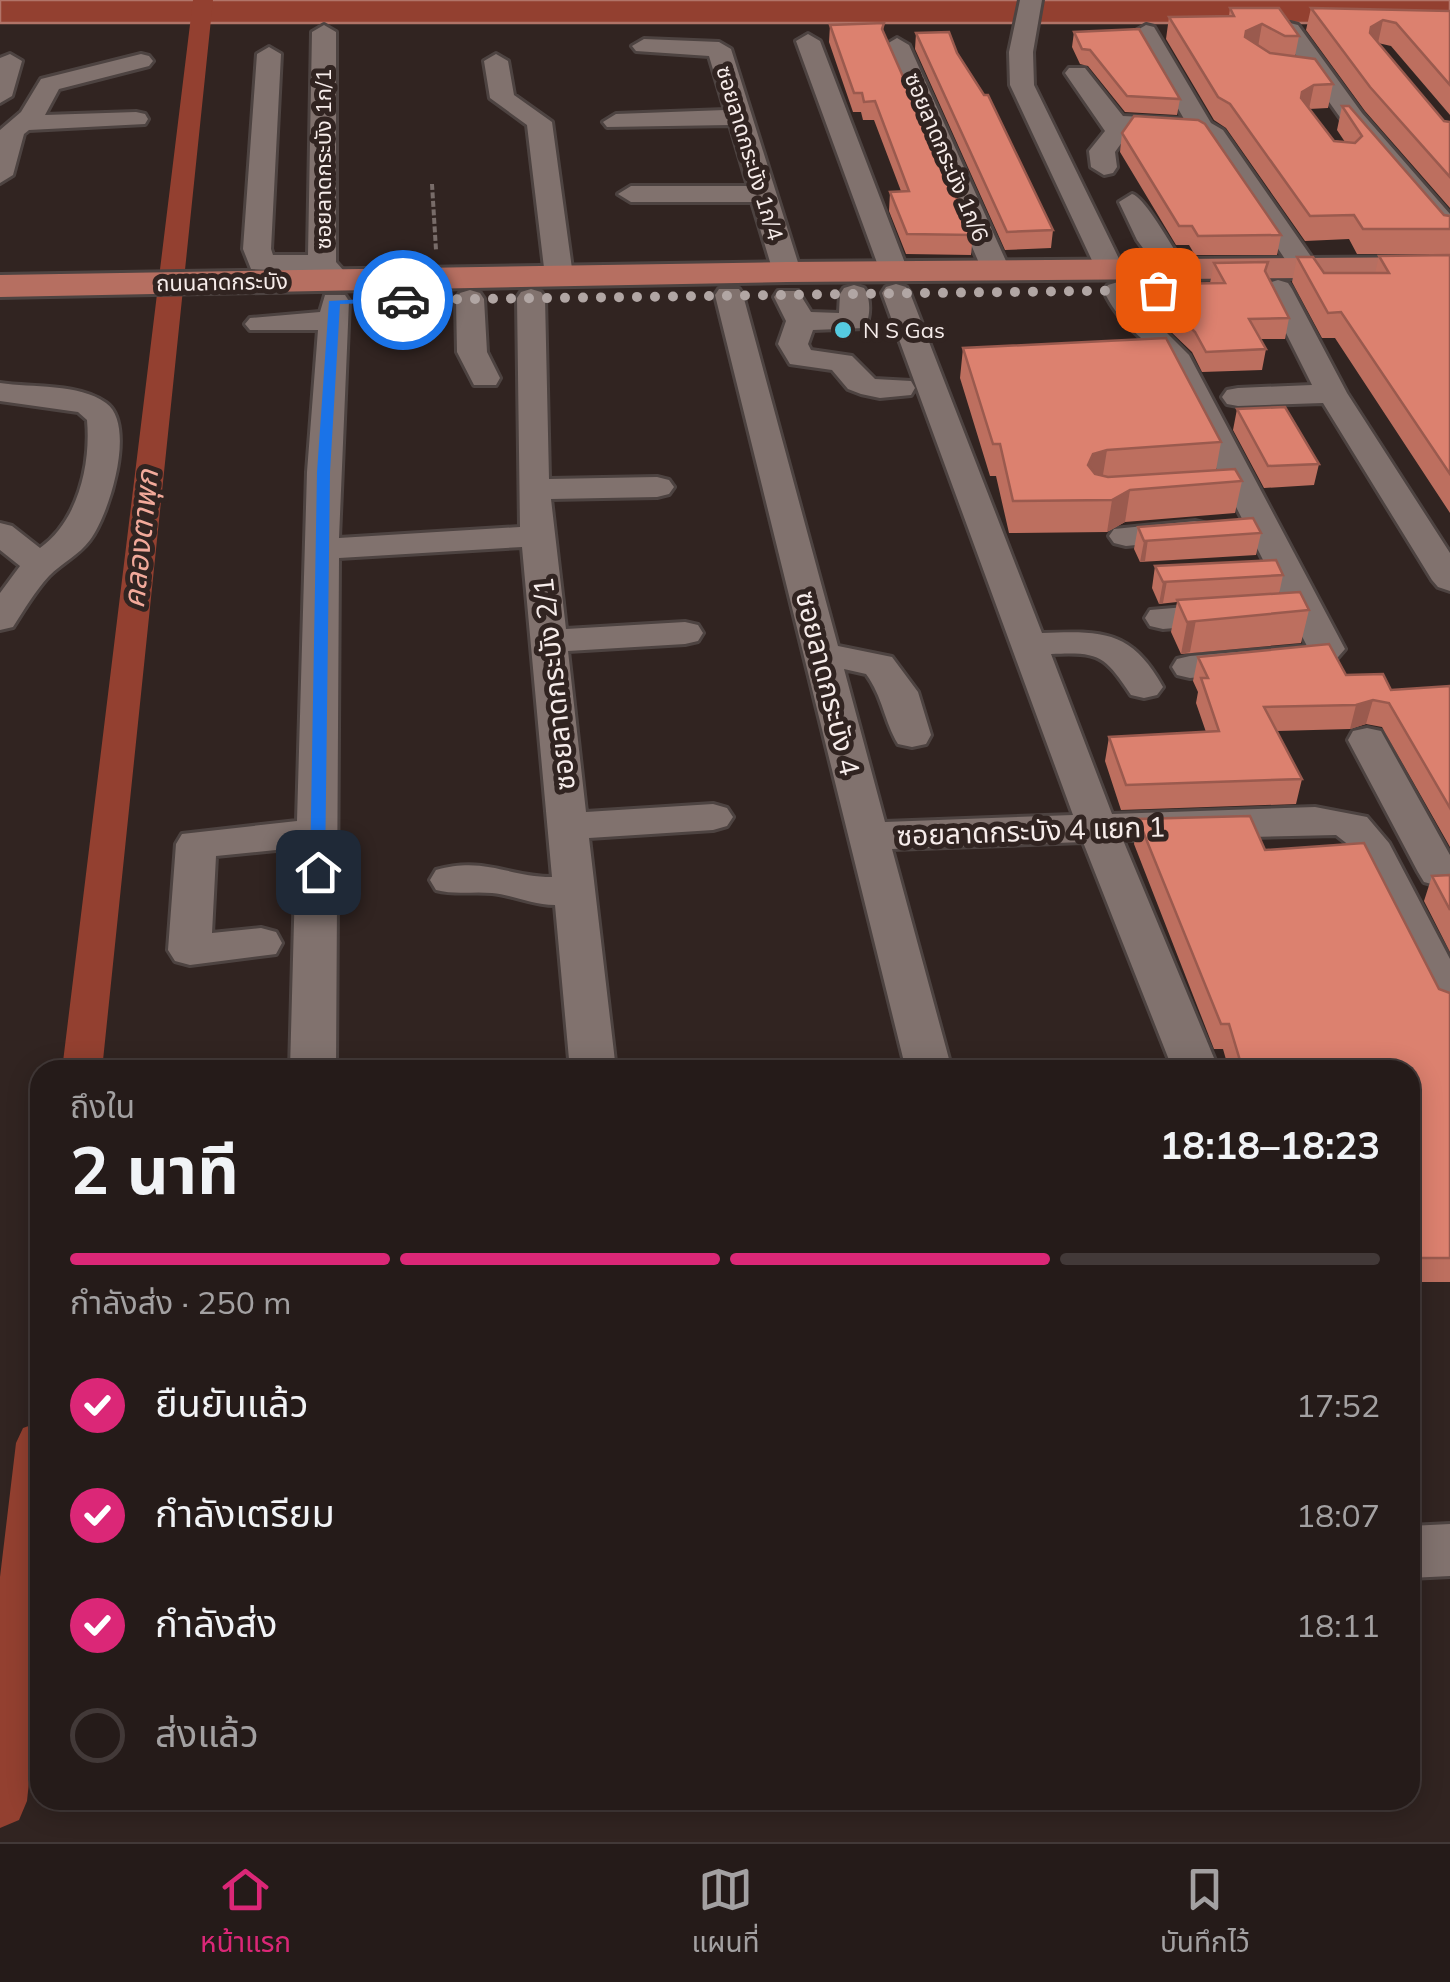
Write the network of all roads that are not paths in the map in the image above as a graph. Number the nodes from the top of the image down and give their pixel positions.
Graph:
1 (1031, 0) edge
2 (1290, 30) edge
3 (324, 32) dead end
4 (1146, 32) edge
5 (808, 41) dead end
6 (897, 45) dead end
7 (644, 46) dead end
8 (269, 54) dead end
9 (10, 61) dead end
10 (141, 61) dead end
11 (496, 62) dead end
12 (1283, 71) edge
13 (1319, 71) junction
14 (1077, 72) dead end
15 (0, 96) edge
16 (738, 117) junction
17 (1322, 118) edge
18 (1353, 118) junction
19 (136, 119) dead end
20 (616, 122) dead end
21 (21, 123) junction
22 (1115, 123) junction
23 (1201, 128) junction
24 (1104, 166) dead end
25 (0, 176) edge
26 (631, 194) dead end
27 (762, 194) junction
28 (1132, 202) dead end
29 (1450, 230) edge
30 (1450, 267) edge
31 (1172, 268) junction
32 (996, 270) junction
33 (1114, 280) junction
34 (895, 282) junction
35 (1295, 282) junction
36 (0, 286) edge
37 (545, 287) junction
38 (1450, 289) edge
39 (323, 291) junction
40 (76, 295) junction
41 (729, 295) junction
42 (791, 296) junction
43 (470, 299) junction
44 (0, 308) edge
45 (260, 324) dead end
46 (858, 336) junction
47 (485, 378) dead end
48 (900, 388) dead end
49 (0, 392) edge
50 (1332, 393) junction
51 (1238, 397) dead end
52 (1242, 486) junction
53 (658, 487) dead end
54 (533, 489) junction
55 (1202, 489) edge
56 (1444, 522) edge
57 (1261, 526) junction
58 (0, 533) edge
59 (538, 536) junction
60 (1126, 536) dead end
61 (322, 548) junction
62 (40, 565) junction
63 (1283, 567) junction
64 (1244, 569) edge
65 (1450, 580) edge
66 (1308, 609) junction
67 (1163, 618) dead end
68 (0, 619) edge
69 (685, 633) dead end
70 (550, 642) junction
71 (1031, 644) junction
72 (820, 653) junction
73 (1190, 667) dead end
74 (1144, 687) dead end
75 (912, 734) dead end
76 (1368, 740) dead end
77 (1404, 808) junction
78 (713, 817) dead end
79 (1350, 824) junction
80 (568, 826) junction
81 (1098, 829) junction
82 (318, 832) junction
83 (867, 836) junction
84 (1438, 872) edge
85 (451, 880) dead end
86 (575, 891) junction
87 (261, 943) dead end
88 (1450, 1001) edge
89 (312, 1060) edge
90 (592, 1060) edge
91 (926, 1060) edge
92 (1192, 1060) edge
93 (1450, 1550) edge
94 (1420, 1552) edge

1 - 33 street
2 - 13 street
3 - 39 street, ซอยลาดกระบัง 1ก/1
4 - 23 street
5 - 34 street
6 - 32 street, ซอยลาดกระบัง 1ก/6
7 - 16 street, ซอยลาดกระบัง 1ก/4
8 - 39 street
9 - 15 street
10 - 21 street
11 - 37 street, ซอยลาดกระบัง 2/1
12 - 13 street
13 - 18 street
14 - 22 street
16 - 20 street
16 - 27 street, ซอยลาดกระบัง 1ก/4
17 - 18 street
18 - 29 street
19 - 21 street
21 - 25 street
22 - 23 street
22 - 24 street
23 - 35 street
26 - 27 street
27 - 42 street, ซอยลาดกระบัง 1ก/4
28 - 31 street
30 - 35 main road, ถนนลาดกระบัง
31 - 33 main road, ถนนลาดกระบัง
31 - 35 main road, ถนนลาดกระบัง
32 - 33 main road, ถนนลาดกระบัง
32 - 34 main road, ถนนลาดกระบัง
33 - 34 main road, ถนนลาดกระบัง
33 - 35 main road, ถนนลาดกระบัง
33 - 52 street
34 - 42 main road, ถนนลาดกระบัง
34 - 46 main road, ถนนลาดกระบัง
34 - 71 street
35 - 38 main road, ถนนลาดกระบัง
35 - 50 street
35 - 56 street
36 - 40 main road
37 - 39 main road, ถนนลาดกระบัง
37 - 41 main road, ถนนลาดกระบัง
37 - 42 main road, ถนนลาดกระบัง
37 - 43 main road, ถนนลาดกระบัง
37 - 54 street, ซอยลาดกระบัง 2/1
39 - 40 main road, ถนนลาดกระบัง
39 - 43 main road, ถนนลาดกระบัง
39 - 45 street
39 - 61 street, ซอยลาดกระบัง 1ก/1
40 - 44 main road
41 - 42 main road, ถนนลาดกระบัง
41 - 72 street, ซอยลาดกระบัง 4
42 - 46 main road, ถนนลาดกระบัง
42 - 46 street, ซอยลาดกระบัง 1ก/4
43 - 47 street
46 - 48 street
49 - 62 street
50 - 51 street
50 - 65 street
52 - 55 street
52 - 57 street
53 - 54 street
54 - 59 street, ซอยลาดกระบัง 2/1
57 - 60 street
57 - 63 street
58 - 62 street
59 - 61 street
59 - 70 street, ซอยลาดกระบัง 2/1
61 - 82 street, ซอยลาดกระบัง 1ก/1
62 - 68 street
63 - 64 street
63 - 66 street
66 - 67 street
66 - 73 street
69 - 70 street
70 - 80 street, ซอยลาดกระบัง 2/1
71 - 74 street
71 - 81 street
72 - 75 street
72 - 83 street, ซอยลาดกระบัง 4
76 - 77 street
77 - 79 street
77 - 84 street
78 - 80 street
79 - 81 street, ซอยลาดกระบัง 4 แยก 1
79 - 88 street
80 - 86 street, ซอยลาดกระบัง 2/1
81 - 83 street, ซอยลาดกระบัง 4 แยก 1
81 - 92 street
82 - 87 street
82 - 89 street, ซอยลาดกระบัง 1ก/1
83 - 91 street, ซอยลาดกระบัง 4
85 - 86 street
86 - 90 street, ซอยลาดกระบัง 2/1
93 - 94 street

